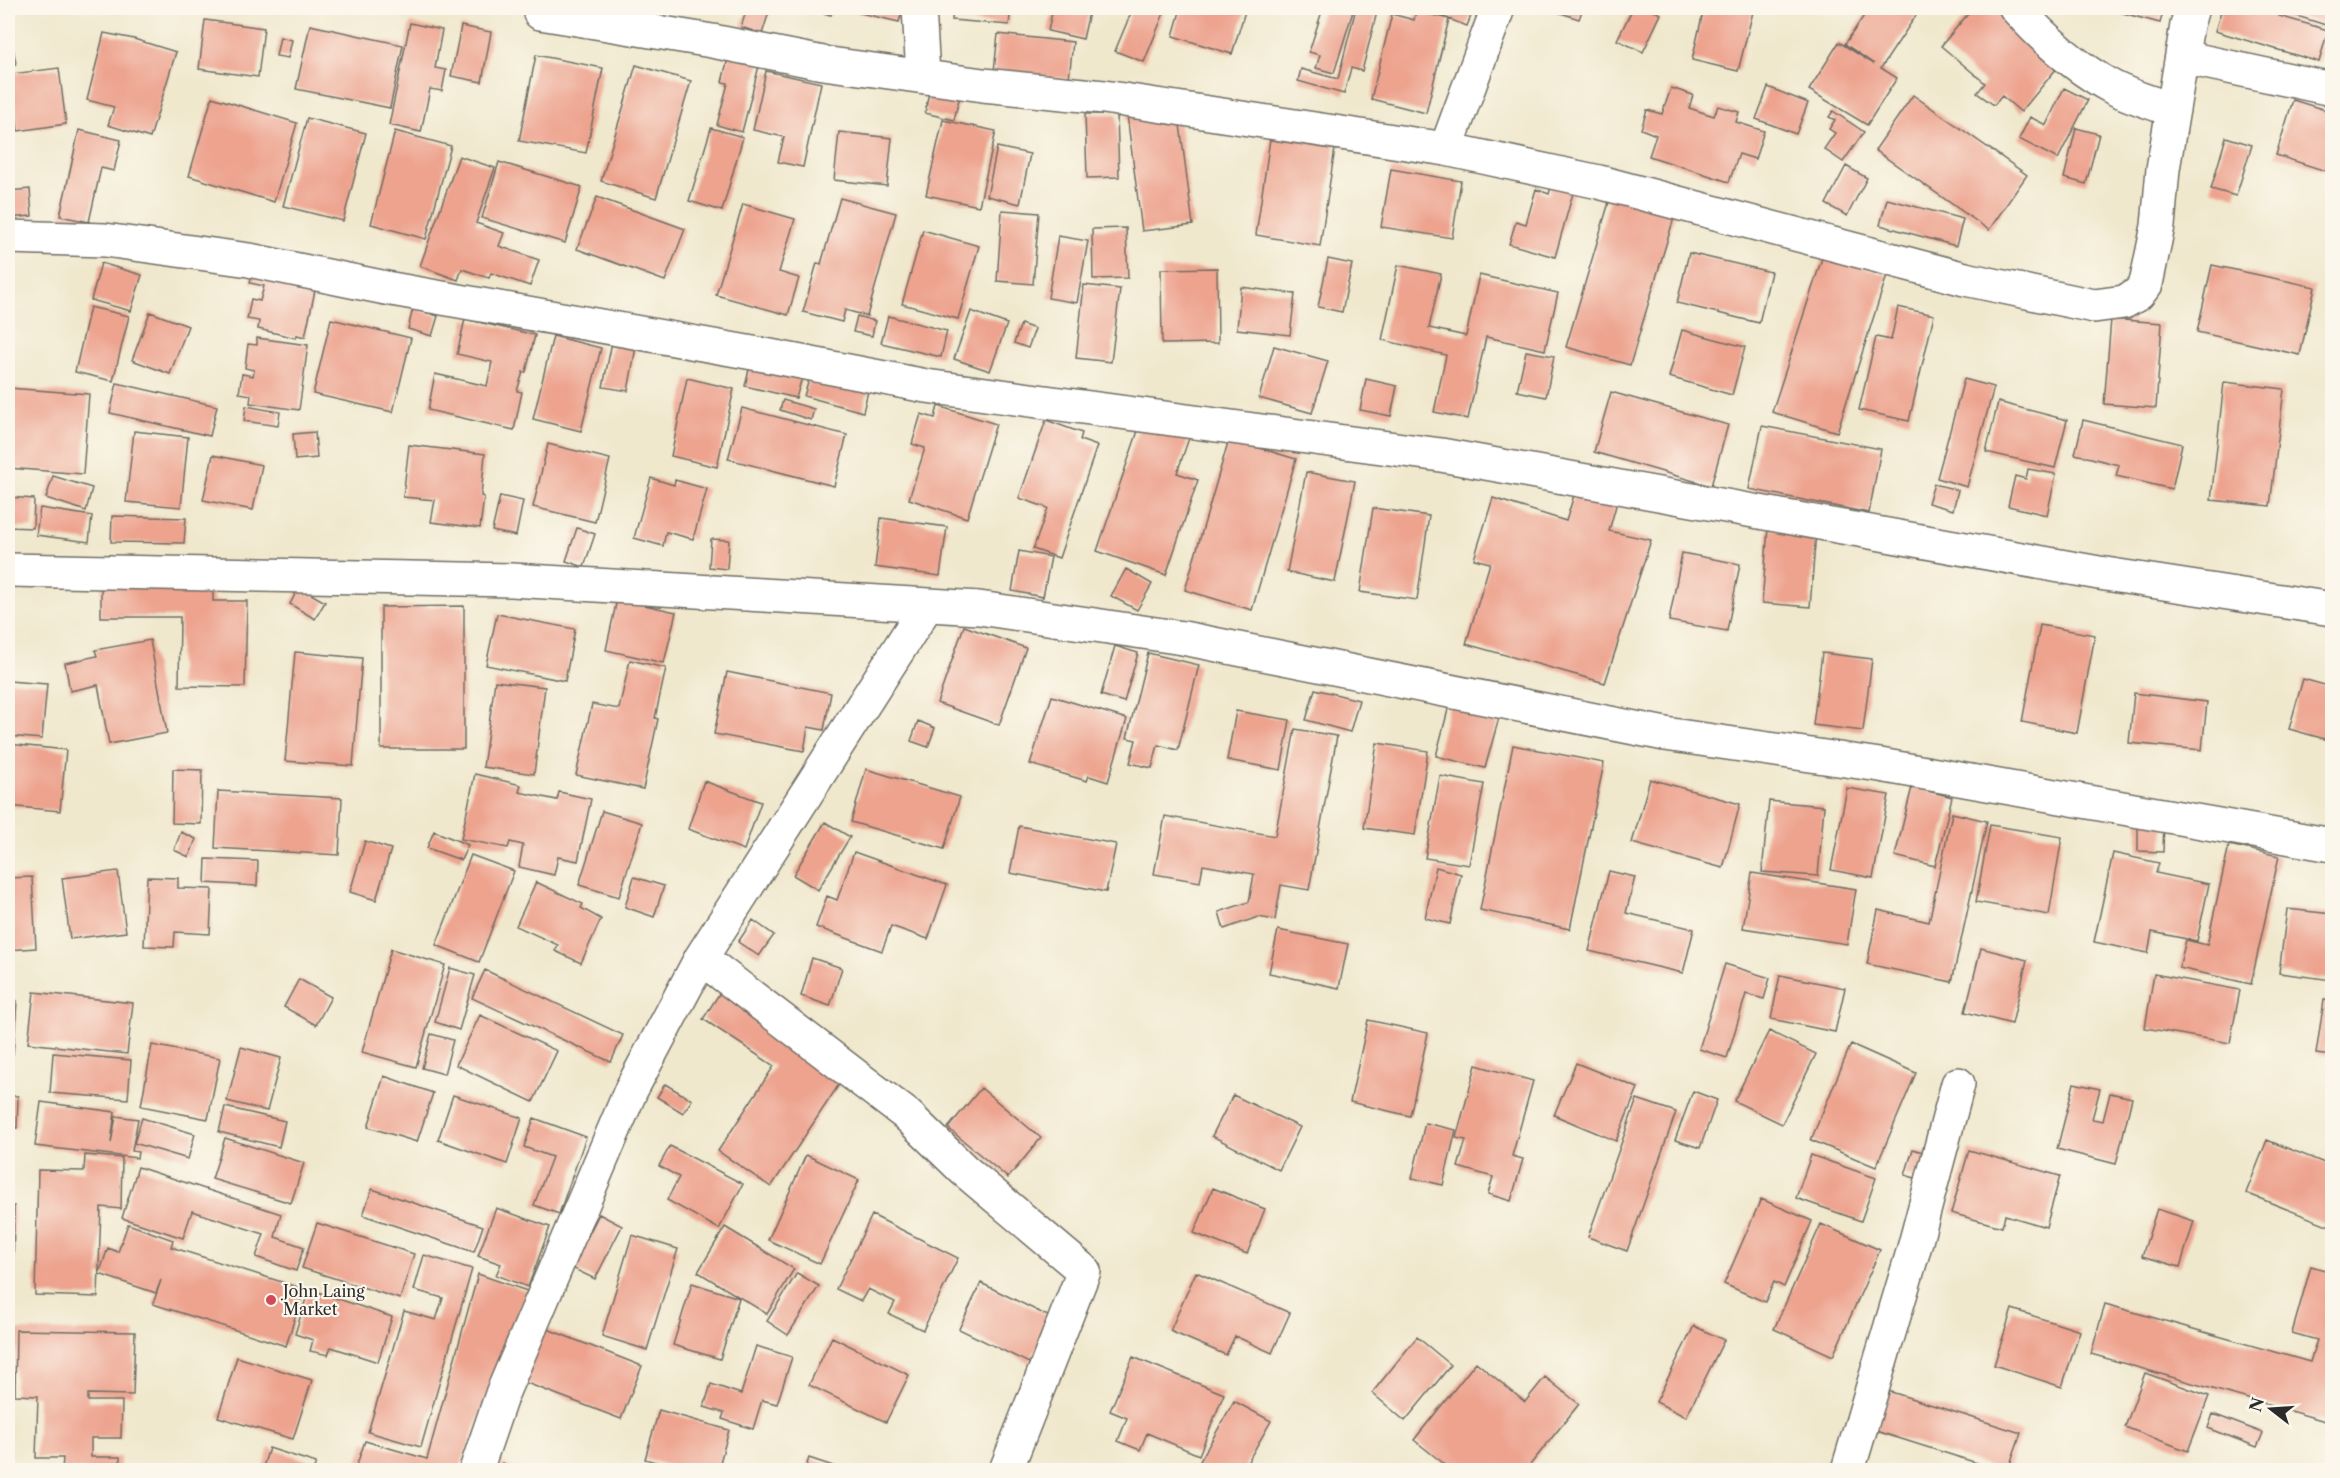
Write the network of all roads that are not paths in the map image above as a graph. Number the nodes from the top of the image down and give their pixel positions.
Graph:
1 (920, 8) edge
2 (1498, 8) edge
3 (2016, 8) edge
4 (2192, 8) edge
5 (540, 13) dead end
6 (2182, 57) junction
7 (923, 75) junction
8 (2332, 89) edge
9 (2173, 110) junction
10 (1446, 149) junction
11 (8, 237) edge
12 (8, 570) edge
13 (927, 605) junction
14 (2332, 609) edge
15 (2332, 844) edge
16 (701, 958) junction
17 (1958, 1084) dead end
18 (476, 1470) edge
19 (1006, 1470) edge
20 (1848, 1470) edge

1 - 7 street
2 - 10 street
3 - 9 street
4 - 6 street
5 - 7 street
6 - 8 street
6 - 9 street
7 - 10 street
9 - 10 street
11 - 14 street
12 - 13 street
13 - 15 street
13 - 16 street
16 - 18 street
16 - 19 street
17 - 20 street

